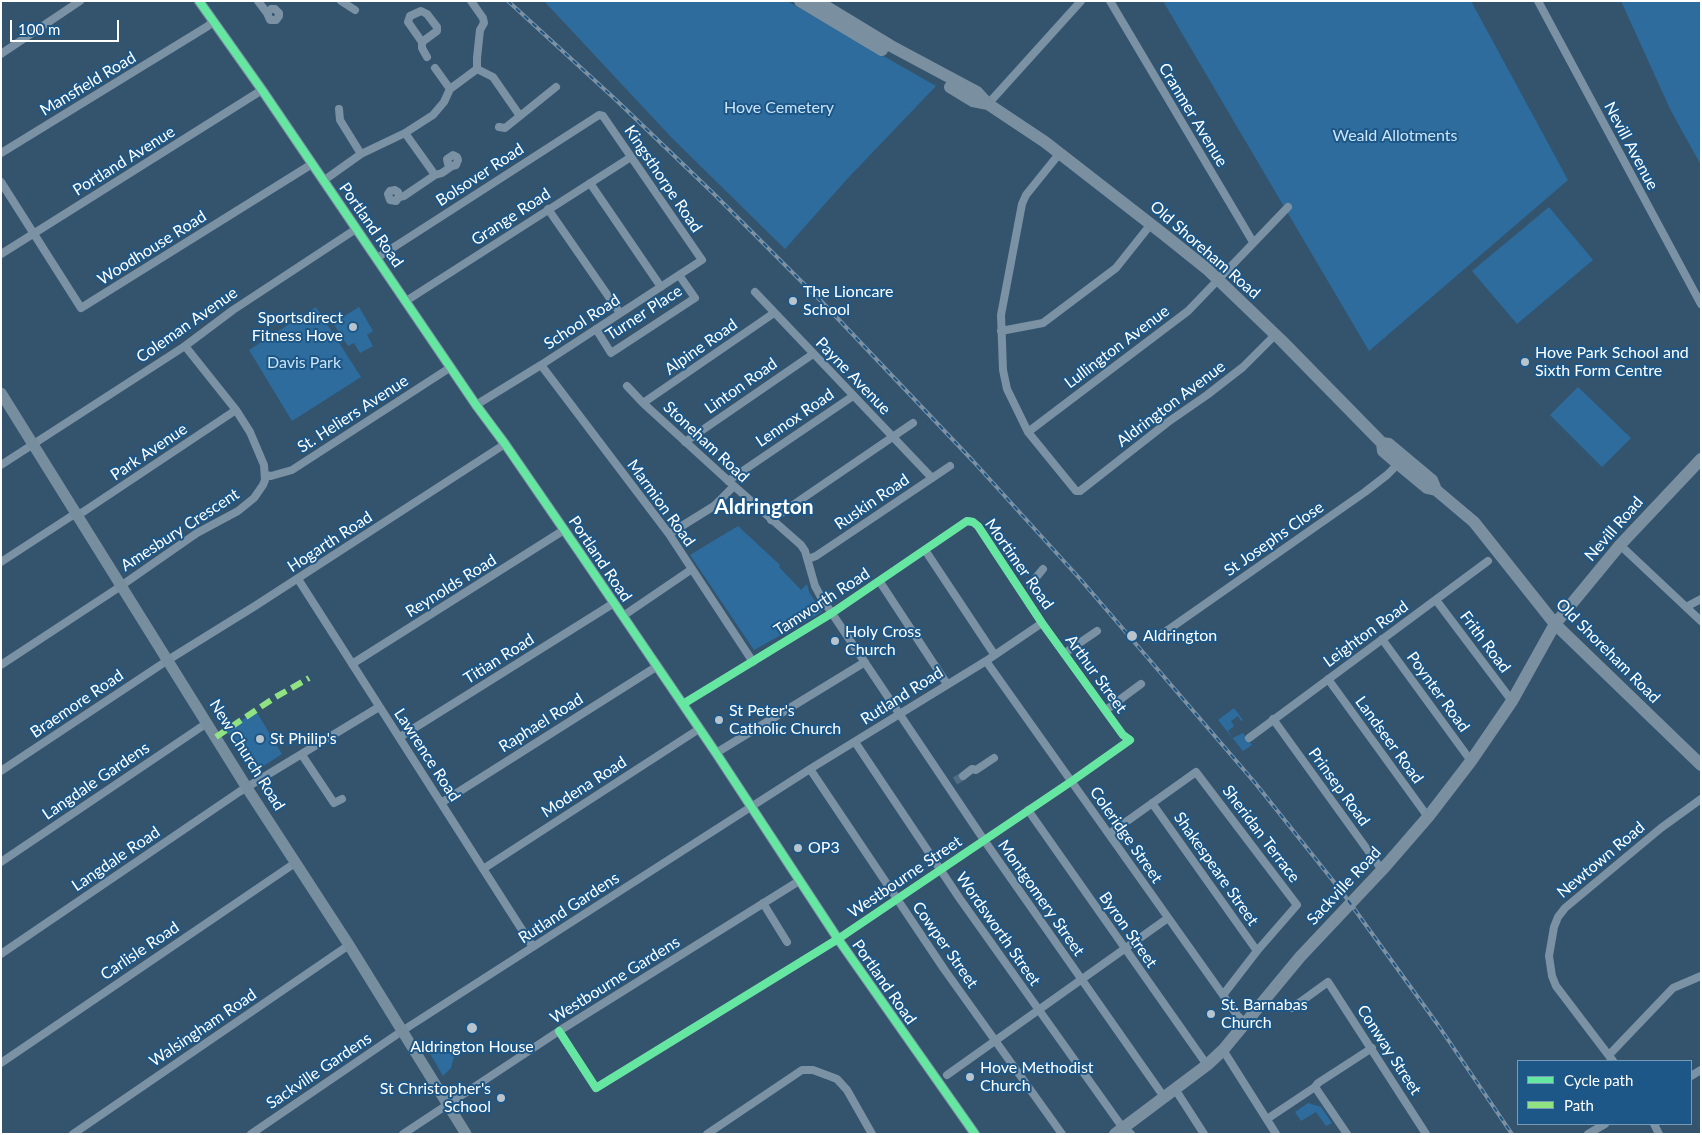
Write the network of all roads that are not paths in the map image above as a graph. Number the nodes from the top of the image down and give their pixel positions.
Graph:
1 (80, 1) edge
2 (199, 1) edge
3 (258, 1) edge
4 (341, 1) edge
5 (471, 1) edge
6 (800, 1) edge
7 (817, 1) edge
8 (1080, 1) edge
9 (1110, 1) edge
10 (1538, 1) edge
11 (355, 10) dead end
12 (267, 13) dead end
13 (213, 21) junction
14 (422, 42) dead end
15 (1, 54) edge
16 (427, 57) dead end
17 (435, 68) dead end
18 (477, 69) junction
19 (556, 87) dead end
20 (450, 89) junction
21 (262, 90) junction
22 (988, 104) junction
23 (338, 109) dead end
24 (600, 115) joint
25 (520, 116) junction
26 (499, 127) dead end
27 (405, 133) junction
28 (1, 154) edge
29 (362, 154) junction
30 (1059, 154) junction
31 (631, 157) junction
32 (312, 164) junction
33 (452, 166) dead end
34 (435, 176) junction
35 (323, 181) junction
36 (1, 182) edge
37 (590, 183) junction
38 (399, 197) dead end
39 (1288, 207) dead end
40 (548, 209) junction
41 (1151, 224) junction
42 (356, 229) junction
43 (33, 234) junction
44 (1253, 242) junction
45 (1, 254) edge
46 (377, 258) junction
47 (702, 260) joint
48 (679, 275) junction
49 (1218, 279) junction
50 (661, 287) junction
51 (755, 292) dead end
52 (406, 301) junction
53 (1701, 304) edge
54 (774, 313) junction
55 (620, 314) junction
56 (596, 329) junction
57 (1001, 331) junction
58 (1276, 335) junction
59 (184, 346) junction
60 (813, 354) junction
61 (541, 365) junction
62 (451, 367) junction
63 (627, 386) dead end
64 (1, 394) edge
65 (853, 396) junction
66 (643, 403) junction
67 (476, 405) junction
68 (236, 410) junction
69 (913, 423) dead end
70 (1028, 432) junction
71 (892, 436) junction
72 (685, 442) junction
73 (33, 444) junction
74 (505, 444) junction
75 (1701, 459) edge
76 (1401, 461) junction
77 (1, 465) edge
78 (950, 466) dead end
79 (266, 475) junction
80 (932, 478) junction
81 (731, 484) junction
82 (76, 514) junction
83 (771, 520) junction
84 (973, 522) joint
85 (564, 530) junction
86 (669, 534) junction
87 (1620, 545) junction
88 (925, 550) junction
89 (808, 559) junction
90 (1488, 561) dead end
91 (1, 562) edge
92 (1043, 569) dead end
93 (692, 570) junction
94 (298, 579) junction
95 (1034, 580) tunnel mouth
96 (880, 582) junction
97 (120, 585) junction
98 (1701, 598) edge
99 (1436, 600) junction
100 (614, 604) junction
101 (1686, 607) junction
102 (832, 613) junction
103 (623, 616) junction
104 (1701, 621) edge
105 (1042, 623) junction
106 (1555, 624) junction
107 (1097, 630) dead end
108 (1155, 639) dead end
109 (1382, 640) junction
110 (1065, 653) junction
111 (994, 654) junction
112 (168, 660) junction
113 (986, 661) junction
114 (753, 662) junction
115 (865, 662) junction
116 (352, 664) junction
117 (1, 665) edge
118 (656, 666) junction
119 (1328, 679) junction
120 (947, 684) junction
121 (1141, 684) dead end
122 (1512, 701) junction
123 (683, 704) junction
124 (379, 707) junction
125 (1106, 710) junction
126 (900, 714) junction
127 (1273, 720) junction
128 (207, 723) junction
129 (699, 729) junction
130 (400, 737) junction
131 (1249, 738) dead end
132 (1130, 740) joint
133 (855, 742) junction
134 (716, 753) junction
135 (302, 755) junction
136 (994, 758) dead end
137 (1471, 761) junction
138 (1701, 766) edge
139 (810, 769) junction
140 (1, 771) edge
141 (963, 776) tunnel mouth
142 (956, 781) tunnel mouth
143 (1072, 781) junction
144 (947, 786) junction
145 (247, 788) junction
146 (342, 798) dead end
147 (1701, 799) edge
148 (441, 803) junction
149 (1152, 803) junction
150 (751, 808) junction
151 (1028, 810) junction
152 (1428, 817) junction
153 (1109, 834) junction
154 (984, 840) junction
155 (1, 862) edge
156 (295, 863) junction
157 (484, 869) junction
158 (940, 869) junction
159 (1382, 870) junction
160 (799, 881) junction
161 (896, 899) junction
162 (763, 903) junction
163 (1168, 918) junction
164 (838, 939) junction
165 (787, 942) dead end
166 (349, 945) junction
167 (533, 947) junction
168 (1125, 949) junction
169 (1257, 951) junction
170 (1, 954) edge
171 (1701, 976) edge
172 (1082, 980) junction
173 (1222, 995) junction
174 (1292, 1008) dead end
175 (1039, 1010) junction
176 (1246, 1024) junction
177 (402, 1031) junction
178 (559, 1031) junction
179 (996, 1041) junction
180 (1372, 1048) junction
181 (1223, 1050) junction
182 (1611, 1058) edge
183 (1, 1063) edge
184 (1207, 1065) junction
185 (947, 1075) dead end
186 (1175, 1088) junction
187 (1315, 1088) junction
188 (1164, 1097) junction
189 (447, 1104) junction
190 (1267, 1119) junction
191 (1603, 1125) edge
192 (1123, 1132) edge
193 (73, 1134) edge
194 (251, 1134) edge
195 (403, 1134) edge
196 (466, 1134) edge
197 (707, 1134) edge
198 (872, 1134) edge
199 (975, 1134) edge
200 (1062, 1134) edge
201 (1204, 1134) edge
202 (1276, 1134) edge
203 (1347, 1134) edge
204 (1426, 1134) edge
205 (1588, 1134) edge

1 - 15 street
2 - 13 street, Portland Road
3 - 12 street
4 - 11 street
5 - 18 street
6 - 22 main road, Old Shoreham Road
7 - 22 main road, Old Shoreham Road
8 - 22 street
9 - 44 street, Cranmer Avenue
10 - 53 street, Nevill Avenue
13 - 21 street, Portland Road
13 - 28 street, Mansfield Road
14 - 16 street
17 - 20 street
18 - 20 street
18 - 25 street
19 - 25 street
20 - 27 street
21 - 32 street, Portland Road
21 - 43 street, Portland Avenue
22 - 30 main road, Old Shoreham Road
23 - 29 street
24 - 31 street, Kingsthorpe Road
24 - 46 street, Bolsover Road
25 - 26 street
27 - 29 street
27 - 34 street
29 - 35 street
30 - 41 main road, Old Shoreham Road
30 - 57 street
31 - 37 street, Grange Road
31 - 47 street, Kingsthorpe Road
32 - 35 street, Portland Road
32 - 43 street, Woodhouse Road
33 - 34 street
34 - 38 street
35 - 42 street, Portland Road
36 - 43 street
37 - 40 street, Grange Road
37 - 50 street
39 - 44 street, Lullington Avenue
40 - 52 street, Grange Road
40 - 55 street
41 - 49 main road, Old Shoreham Road
41 - 57 street
42 - 46 street, Portland Road
42 - 59 street, Coleman Avenue
43 - 45 street, Portland Avenue
44 - 49 street, Lullington Avenue
46 - 52 street, Portland Road
47 - 48 street, School Road
48 - 50 street, School Road
48 - 56 street, Turner Place
49 - 58 main road, Old Shoreham Road
49 - 70 street, Lullington Avenue
50 - 55 street, School Road
51 - 54 street, Payne Avenue
52 - 62 street, Portland Road
54 - 60 street, Payne Avenue
54 - 66 street, Alpine Road
55 - 56 street, School Road
56 - 61 street, School Road
57 - 70 street
58 - 70 street, Aldrington Avenue
58 - 76 main road, Old Shoreham Road
59 - 68 street
59 - 73 street, Coleman Avenue
60 - 65 street, Payne Avenue
60 - 72 street, Linton Road
61 - 67 street, School Road
61 - 86 street, Marmion Road
62 - 67 street, Portland Road
62 - 79 street, St. Heliers Avenue
63 - 66 street, Stoneham Road
64 - 73 main road, New Church Road
65 - 71 street, Payne Avenue
65 - 81 street, Lennox Road
66 - 72 street, Stoneham Road
67 - 74 street, Portland Road
68 - 79 street
68 - 82 street, Park Avenue
69 - 71 street
71 - 80 street, Payne Avenue
71 - 83 street
72 - 81 street, Stoneham Road
73 - 77 street, Coleman Avenue
73 - 82 main road, New Church Road
74 - 85 street, Portland Road
74 - 94 street, Hogarth Road
75 - 87 main road, Nevill Road
76 - 106 main road, Old Shoreham Road
76 - 108 street, St Josephs Close
78 - 80 street, Ruskin Road
79 - 97 street, Amesbury Crescent
80 - 89 street, Ruskin Road
81 - 83 street, Stoneham Road
81 - 86 street, Lennox Road
82 - 91 street, Park Avenue
82 - 97 main road, New Church Road
83 - 89 street, Stoneham Road
84 - 88 street, Tamworth Road
84 - 105 street, Mortimer Road
85 - 100 street, Portland Road
85 - 116 street, Reynolds Road
86 - 93 street, Marmion Road
87 - 101 street
87 - 106 main road, Nevill Road
88 - 96 street, Tamworth Road
88 - 111 street
89 - 102 street, Stoneham Road
90 - 99 street, Leighton Road
92 - 95 street
93 - 103 street
93 - 114 street, Marmion Road
94 - 112 street, Hogarth Road
94 - 116 street, Lawrence Road
96 - 102 street, Tamworth Road
96 - 120 street
97 - 112 main road, New Church Road
97 - 117 street, Amesbury Crescent
98 - 101 street
99 - 109 street, Leighton Road
99 - 122 street, Frith Road
100 - 103 street, Portland Road
100 - 130 street, Titian Road
101 - 104 street
102 - 114 street, Tamworth Road
102 - 115 street, Montgomery Street
103 - 118 street, Portland Road
105 - 110 street, Arthur Street
105 - 111 street, Rutland Road
106 - 122 main road, Sackville Road
106 - 138 main road, Old Shoreham Road
107 - 110 street
109 - 119 street, Leighton Road
109 - 137 street, Poynter Road
110 - 125 street, Arthur Street
111 - 113 street, Rutland Road
112 - 128 main road, New Church Road
112 - 140 street, Braemore Road
113 - 120 street, Rutland Road
113 - 143 street, Coleridge Street
114 - 123 street, Tamworth Road
115 - 126 street, Montgomery Street
115 - 134 street
116 - 124 street, Lawrence Road
118 - 123 street, Portland Road
118 - 148 street, Raphael Road
119 - 127 street, Leighton Road
119 - 152 street, Landseer Road
120 - 126 street, Rutland Road
121 - 125 street
122 - 137 main road, Sackville Road
123 - 129 street, Portland Road
124 - 130 street, Lawrence Road
124 - 135 street, Langdale Road
125 - 132 street, Arthur Street
126 - 133 street, Rutland Road
126 - 144 street, Montgomery Street
127 - 131 street, Leighton Road
127 - 159 street, Prinsep Road
128 - 145 main road, New Church Road
128 - 155 street, Langdale Gardens
129 - 134 street, Portland Road
129 - 157 street, Modena Road
130 - 148 street, Lawrence Road
132 - 143 street, Westbourne Street
133 - 139 street, Rutland Road
133 - 158 street, Wordsworth Street
134 - 150 street, Portland Road
135 - 145 street, Langdale Road
135 - 146 street
136 - 141 street
137 - 152 main road, Sackville Road
139 - 150 street, Rutland Road
139 - 161 street, Cowper Street
142 - 144 street
143 - 151 street, Westbourne Street
143 - 153 street, Coleridge Street
144 - 154 street, Montgomery Street
145 - 156 main road, New Church Road
145 - 170 street, Langdale Road
147 - 182 street, Newtown Road
148 - 157 street, Lawrence Road
149 - 153 street, Sheridan Terrace
149 - 169 street, Shakespeare Street
149 - 169 street, Sheridan Terrace
150 - 160 street, Portland Road
150 - 167 street, Rutland Gardens
151 - 154 street, Westbourne Street
151 - 168 street, Byron Street
152 - 159 main road, Sackville Road
153 - 163 street, Coleridge Street
154 - 158 street, Westbourne Street
154 - 172 street, Montgomery Street
156 - 166 main road, New Church Road
156 - 183 street, Carlisle Road
157 - 167 street, Lawrence Road
158 - 161 street, Westbourne Street
158 - 175 street, Wordsworth Street
159 - 176 main road, Sackville Road
160 - 162 street, Westbourne Gardens
160 - 164 street, Portland Road
161 - 164 street, Westbourne Street
161 - 179 street, Cowper Street
162 - 165 street
162 - 178 street, Westbourne Gardens
163 - 168 street
163 - 173 street, Coleridge Street
164 - 178 street, Westbourne Street
164 - 199 street, Portland Road
166 - 177 main road, New Church Road
166 - 193 street, Walsingham Road
167 - 177 street, Rutland Gardens
168 - 172 street
168 - 184 street, Byron Street
169 - 173 street, Sheridan Terrace
171 - 182 street
172 - 175 street
172 - 188 street, Montgomery Street
173 - 176 street, Coleridge Street
174 - 180 street, Conway Street
175 - 179 street
175 - 192 street, Wordsworth Street
176 - 181 main road, Sackville Road
177 - 189 main road, New Church Road
177 - 194 street, Sackville Gardens
178 - 189 street, Westbourne Gardens
179 - 185 street
179 - 200 street, Cowper Street
180 - 187 street
180 - 204 street, Conway Street
181 - 184 main road, Sackville Road
181 - 190 street
184 - 186 main road, Sackville Road
186 - 188 main road, Sackville Road
186 - 201 street
187 - 190 street
187 - 203 street
188 - 192 main road, Sackville Road
189 - 195 street, Westbourne Gardens
189 - 196 main road, New Church Road
190 - 202 street
191 - 205 street
197 - 198 street

